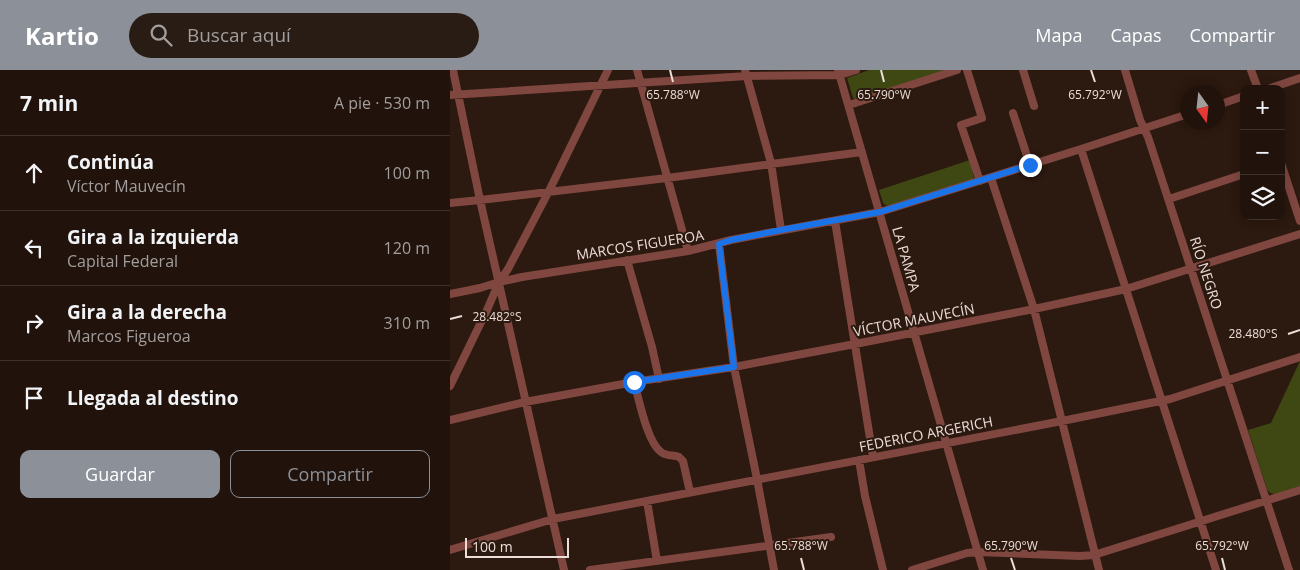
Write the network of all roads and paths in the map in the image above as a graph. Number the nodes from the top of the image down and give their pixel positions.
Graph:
1 (453, 70) edge
2 (608, 70) edge
3 (637, 70) edge
4 (856, 70) edge
5 (957, 70) edge
6 (967, 70) edge
7 (1023, 70) edge
8 (1125, 70) edge
9 (1251, 70) edge
10 (839, 72) edge
11 (746, 73) edge
12 (1300, 78) edge
13 (641, 84) junction
14 (1257, 85) edge
15 (1280, 85) edge
16 (601, 86) junction
17 (454, 94) edge
18 (1240, 97) edge
19 (1225, 103) edge
20 (849, 105) junction
21 (1034, 106) dead end
22 (1013, 113) dead end
23 (1180, 117) edge
24 (1144, 128) junction
25 (1081, 149) junction
26 (862, 152) junction
27 (771, 163) junction
28 (1030, 165) junction
29 (1241, 175) edge
30 (1285, 175) edge
31 (667, 178) junction
32 (991, 178) junction
33 (980, 181) junction
34 (549, 191) junction
35 (1169, 198) junction
36 (480, 200) junction
37 (450, 203) edge
38 (880, 212) junction
39 (835, 221) junction
40 (1300, 221) edge
41 (781, 230) junction
42 (1300, 234) edge
43 (719, 244) junction
44 (688, 251) junction
45 (628, 260) junction
46 (1192, 269) junction
47 (499, 282) junction
48 (1126, 290) junction
49 (450, 294) edge
50 (1034, 309) junction
51 (914, 333) junction
52 (855, 344) junction
53 (1300, 357) edge
54 (734, 367) junction
55 (659, 379) junction
56 (1228, 380) junction
57 (634, 382) junction
58 (450, 386) edge
59 (1162, 401) junction
60 (525, 402) junction
61 (450, 420) edge
62 (1062, 421) junction
63 (946, 443) junction
64 (873, 457) junction
65 (859, 460) junction
66 (757, 479) junction
67 (1300, 490) edge
68 (690, 492) junction
69 (1267, 500) junction
70 (647, 501) junction
71 (553, 519) junction
72 (1200, 522) junction
73 (831, 537) dead end
74 (769, 545) junction
75 (450, 550) edge
76 (978, 552) junction
77 (1094, 555) junction
78 (657, 560) junction
79 (564, 570) edge
80 (590, 570) edge
81 (774, 570) edge
82 (883, 570) edge
83 (912, 570) edge
84 (983, 570) edge
85 (1099, 570) edge
86 (1216, 570) edge
87 (1289, 570) edge

1 - 17 street
2 - 16 street
3 - 13 street
4 - 10 street
5 - 20 street
6 - 33 street
7 - 21 street
8 - 24 street, RÍO NEGRO
9 - 14 street
10 - 11 street
10 - 20 street, LA PAMPA
11 - 13 street
11 - 27 street
12 - 15 street
13 - 16 street
13 - 31 street
16 - 17 street
16 - 34 street
17 - 36 street
18 - 19 street
20 - 26 street, LA PAMPA
22 - 28 street
23 - 24 street, MARCOS FIGUEROA
24 - 25 street, MARCOS FIGUEROA
24 - 35 street, RÍO NEGRO
25 - 28 street, MARCOS FIGUEROA
25 - 48 street
26 - 27 street
26 - 38 street, LA PAMPA
27 - 31 street
27 - 41 street
28 - 32 street, MARCOS FIGUEROA
29 - 35 street
30 - 40 street
31 - 34 street
31 - 44 street
32 - 33 street, MARCOS FIGUEROA
32 - 50 street
33 - 38 street, MARCOS FIGUEROA
34 - 36 street
34 - 47 street
35 - 46 street, RÍO NEGRO
36 - 37 street
36 - 47 street
38 - 39 street, MARCOS FIGUEROA
38 - 51 street, LA PAMPA
39 - 41 street, MARCOS FIGUEROA
39 - 52 street
41 - 43 street, MARCOS FIGUEROA
42 - 46 street, VÍCTOR MAUVECÍN
43 - 44 street, MARCOS FIGUEROA
43 - 54 street
44 - 45 street, MARCOS FIGUEROA
45 - 47 street, MARCOS FIGUEROA
45 - 55 street
46 - 48 street, VÍCTOR MAUVECÍN
46 - 56 street, RÍO NEGRO
47 - 49 street, MARCOS FIGUEROA
47 - 58 street
47 - 60 street
48 - 50 street, VÍCTOR MAUVECÍN
48 - 59 street
50 - 51 street, VÍCTOR MAUVECÍN
50 - 62 street
51 - 52 street, VÍCTOR MAUVECÍN
51 - 63 street, LA PAMPA
52 - 54 street, VÍCTOR MAUVECÍN
52 - 64 street
53 - 56 street, FEDERICO ARGERICH
54 - 55 street, VÍCTOR MAUVECÍN
54 - 66 street
55 - 57 street, VÍCTOR MAUVECÍN
56 - 59 street, FEDERICO ARGERICH
56 - 69 street, RÍO NEGRO
57 - 60 street, VÍCTOR MAUVECÍN
57 - 68 street
59 - 62 street, FEDERICO ARGERICH
59 - 72 street
60 - 61 street, VÍCTOR MAUVECÍN
60 - 71 street
62 - 63 street, FEDERICO ARGERICH
62 - 77 street
63 - 64 street, FEDERICO ARGERICH
63 - 76 street, LA PAMPA
64 - 65 street, FEDERICO ARGERICH
65 - 66 street, FEDERICO ARGERICH
65 - 82 street
66 - 68 street, FEDERICO ARGERICH
66 - 74 street
67 - 69 street
68 - 70 street, FEDERICO ARGERICH
69 - 72 street
69 - 87 street, RÍO NEGRO
70 - 71 street, FEDERICO ARGERICH
70 - 78 street
71 - 75 street, FEDERICO ARGERICH
71 - 79 street
72 - 77 street
72 - 86 street
73 - 74 street
74 - 78 street
74 - 81 street
76 - 77 street
76 - 83 street
76 - 84 street, LA PAMPA
77 - 85 street
78 - 80 street

